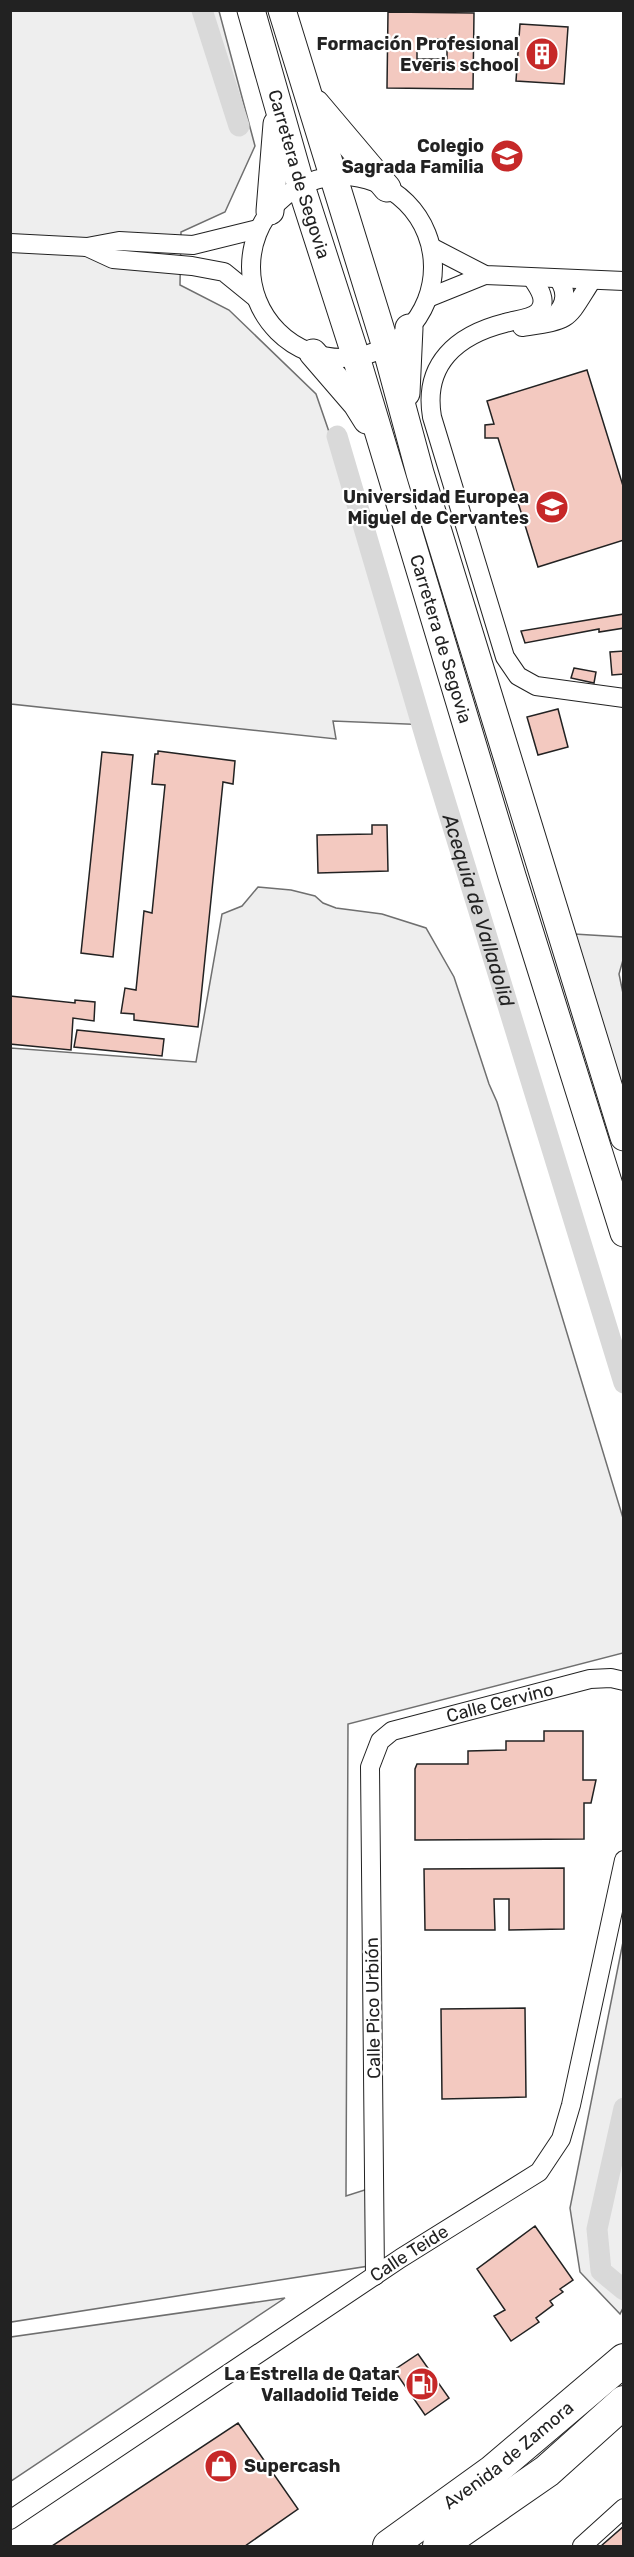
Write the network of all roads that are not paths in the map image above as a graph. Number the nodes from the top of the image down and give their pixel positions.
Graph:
1 (251, 10) edge
2 (282, 10) edge
3 (306, 88) junction
4 (278, 102) junction
5 (333, 177) junction
6 (301, 186) junction
7 (387, 188) junction
8 (264, 220) junction
9 (10, 243) edge
10 (87, 247) junction
11 (431, 247) junction
12 (485, 275) junction
13 (532, 278) junction
14 (558, 279) junction
15 (592, 280) junction
16 (624, 280) edge
17 (256, 298) junction
18 (428, 298) junction
19 (540, 324) junction
20 (410, 328) junction
21 (478, 331) junction
22 (387, 347) junction
23 (313, 354) junction
24 (356, 357) junction
25 (405, 418) junction
26 (383, 450) junction
27 (624, 698) edge
28 (624, 1137) edge
29 (624, 1233) edge
30 (624, 1681) edge
31 (380, 1741) joint
32 (624, 1860) edge
33 (375, 2276) junction
34 (624, 2360) edge
35 (624, 2402) edge
36 (624, 2420) edge
37 (547, 2471) junction
38 (624, 2508) edge
39 (10, 2520) edge
40 (389, 2547) edge
41 (439, 2547) edge
42 (582, 2547) edge

1 - 4 main road, Carretera de Segovia
2 - 3 main road, Carretera de Segovia
3 - 5 main road, Carretera de Segovia
3 - 7 main road
4 - 6 main road, Carretera de Segovia
4 - 8 main road
5 - 6 street
5 - 7 street
5 - 22 main road, Carretera de Segovia
6 - 8 street
6 - 24 main road, Carretera de Segovia
7 - 11 street
8 - 10 street
8 - 17 street
9 - 10 street
10 - 17 street
11 - 12 street
11 - 18 street
12 - 13 street
12 - 18 street
13 - 14 street
13 - 21 street
14 - 15 street
14 - 19 street
15 - 16 street
15 - 19 street
17 - 23 street
18 - 20 street
19 - 21 street
20 - 22 street
20 - 25 main road
21 - 27 street
22 - 24 street
22 - 25 main road, Carretera de Segovia
23 - 24 street
23 - 26 main road
24 - 26 main road, Carretera de Segovia
25 - 28 main road, Carretera de Segovia
26 - 29 main road, Carretera de Segovia
30 - 31 street, Calle Cervino
31 - 33 street, Calle Pico Urbión
32 - 33 street, Calle Teide
33 - 39 street, Calle Teide
34 - 40 highway, Avenida de Zamora
35 - 37 highway, Avenida de Zamora
36 - 37 highway
37 - 41 highway, Avenida de Zamora
38 - 42 street

